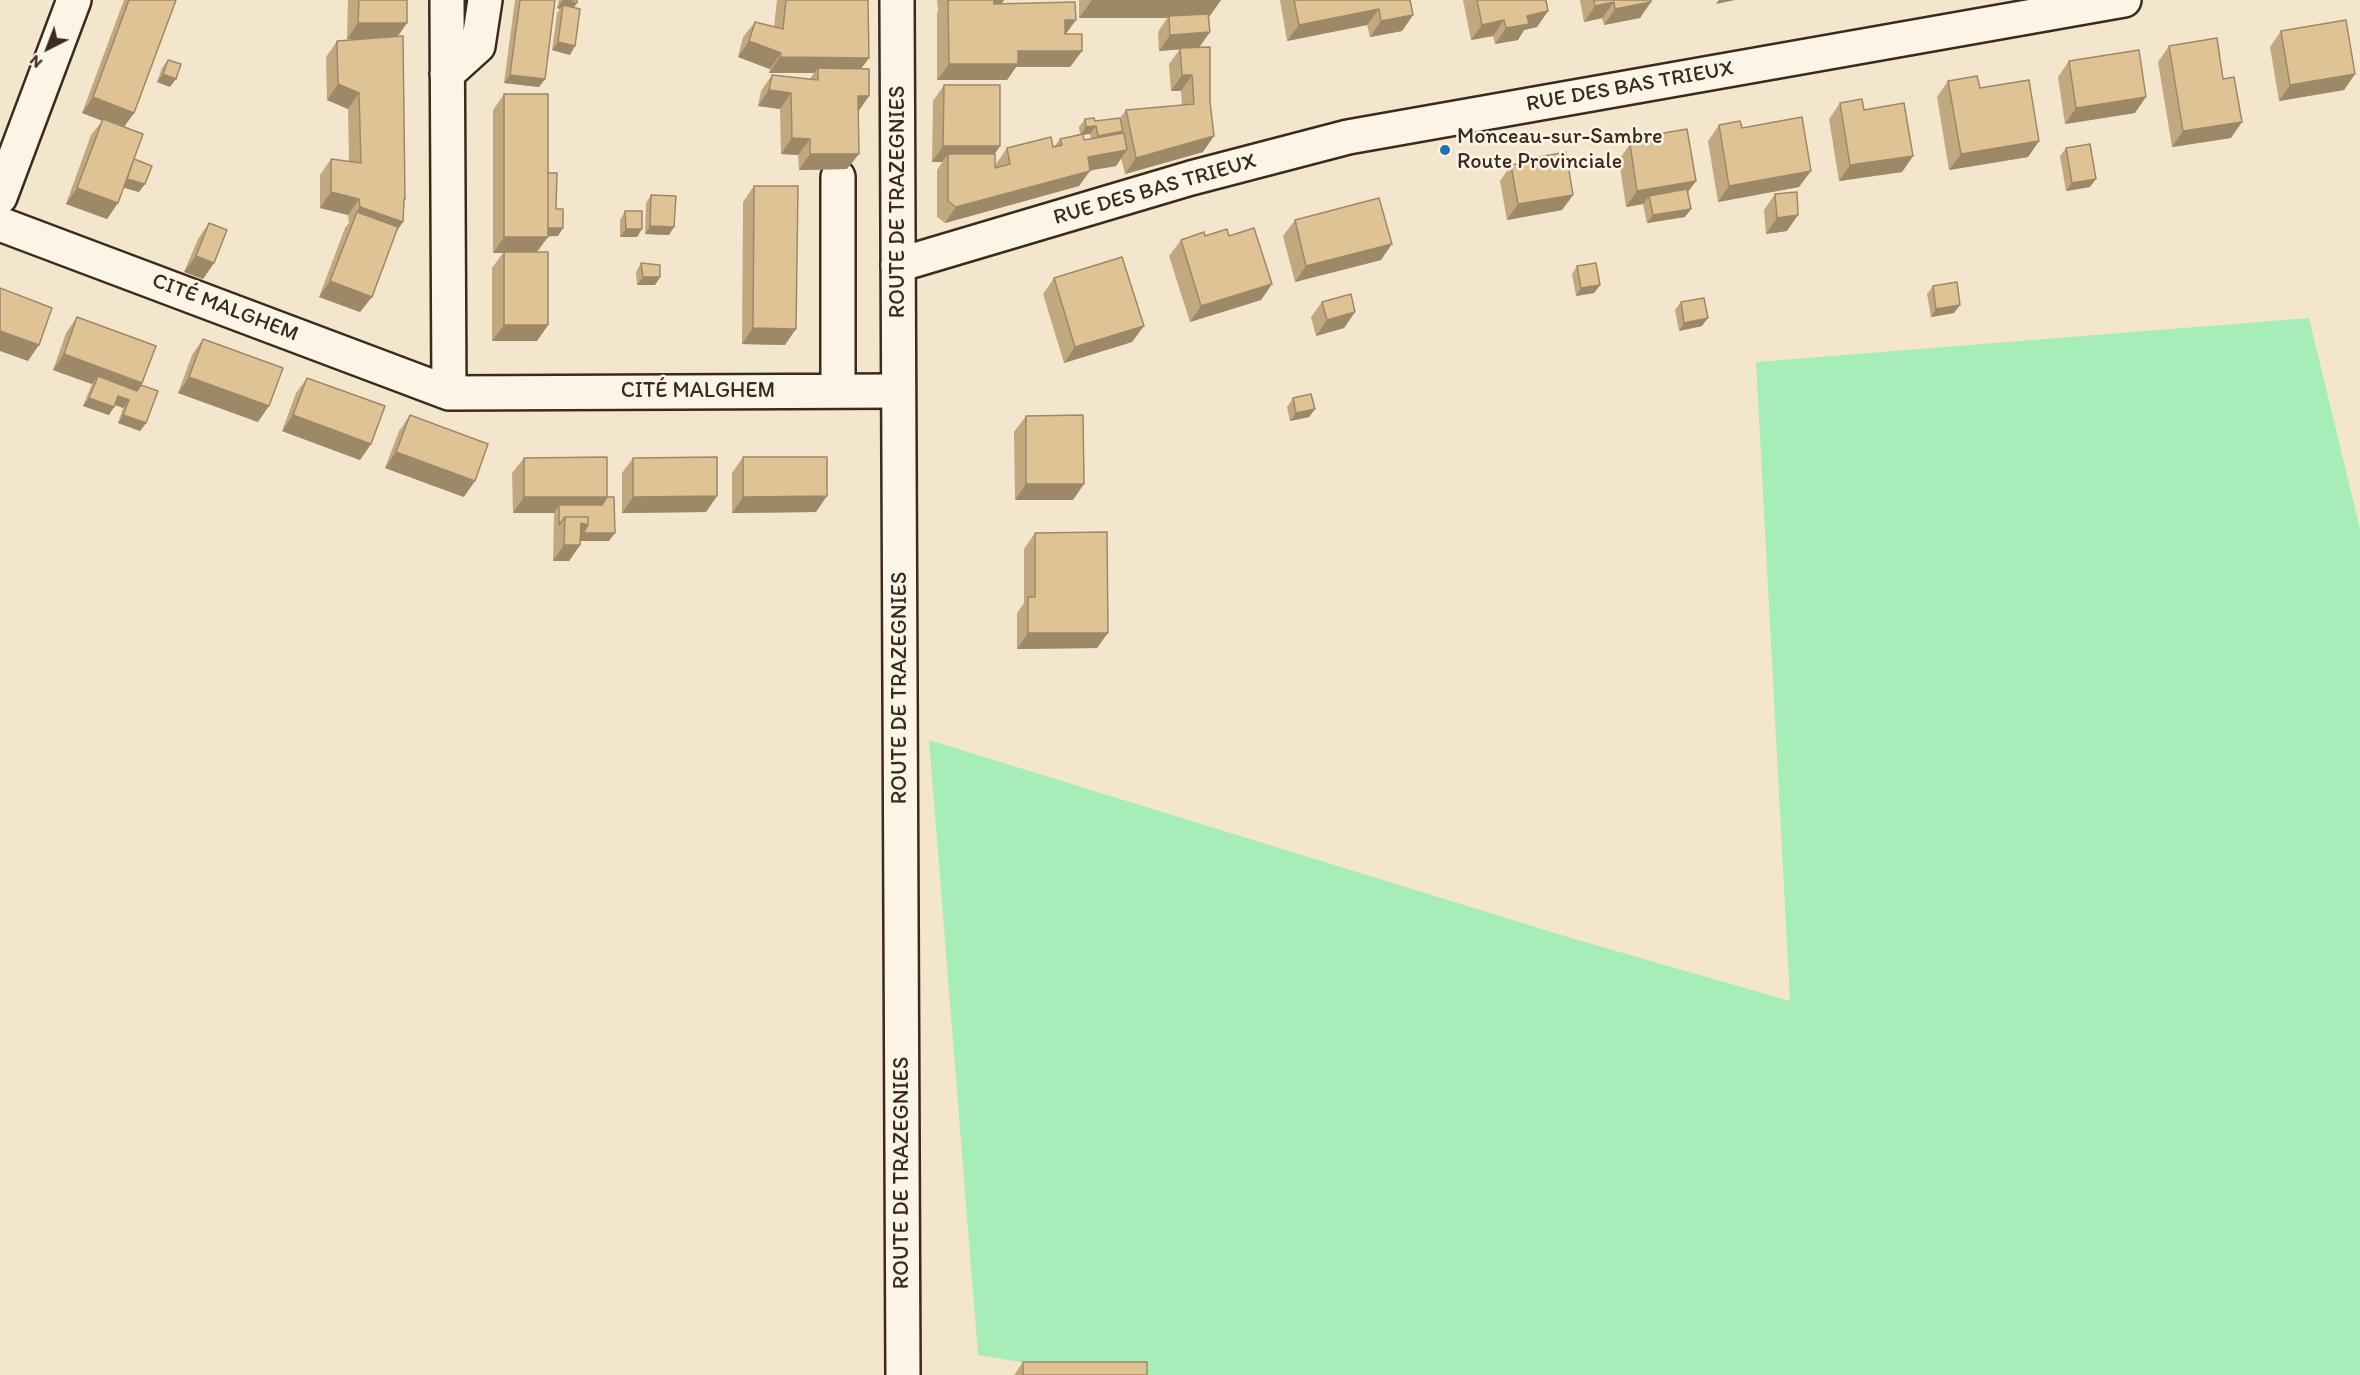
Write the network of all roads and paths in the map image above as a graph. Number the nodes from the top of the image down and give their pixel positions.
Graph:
1 (74, 0) edge
2 (447, 0) edge
3 (485, 0) edge
4 (897, 0) edge
5 (2124, 0) edge
6 (447, 74) junction
7 (838, 177) dead end
8 (0, 197) edge
9 (0, 224) edge
10 (898, 265) junction
11 (838, 390) junction
12 (898, 390) junction
13 (449, 393) junction
14 (903, 1375) edge

1 - 8 street
2 - 6 street
3 - 6 street
4 - 10 street, ROUTE DE TRAZEGNIES
5 - 10 street, RUE DES BAS TRIEUX
6 - 13 street
7 - 11 street
9 - 13 street, CITÉ MALGHEM
10 - 12 street, ROUTE DE TRAZEGNIES
11 - 12 street, CITÉ MALGHEM
11 - 13 street, CITÉ MALGHEM
12 - 14 street, ROUTE DE TRAZEGNIES

